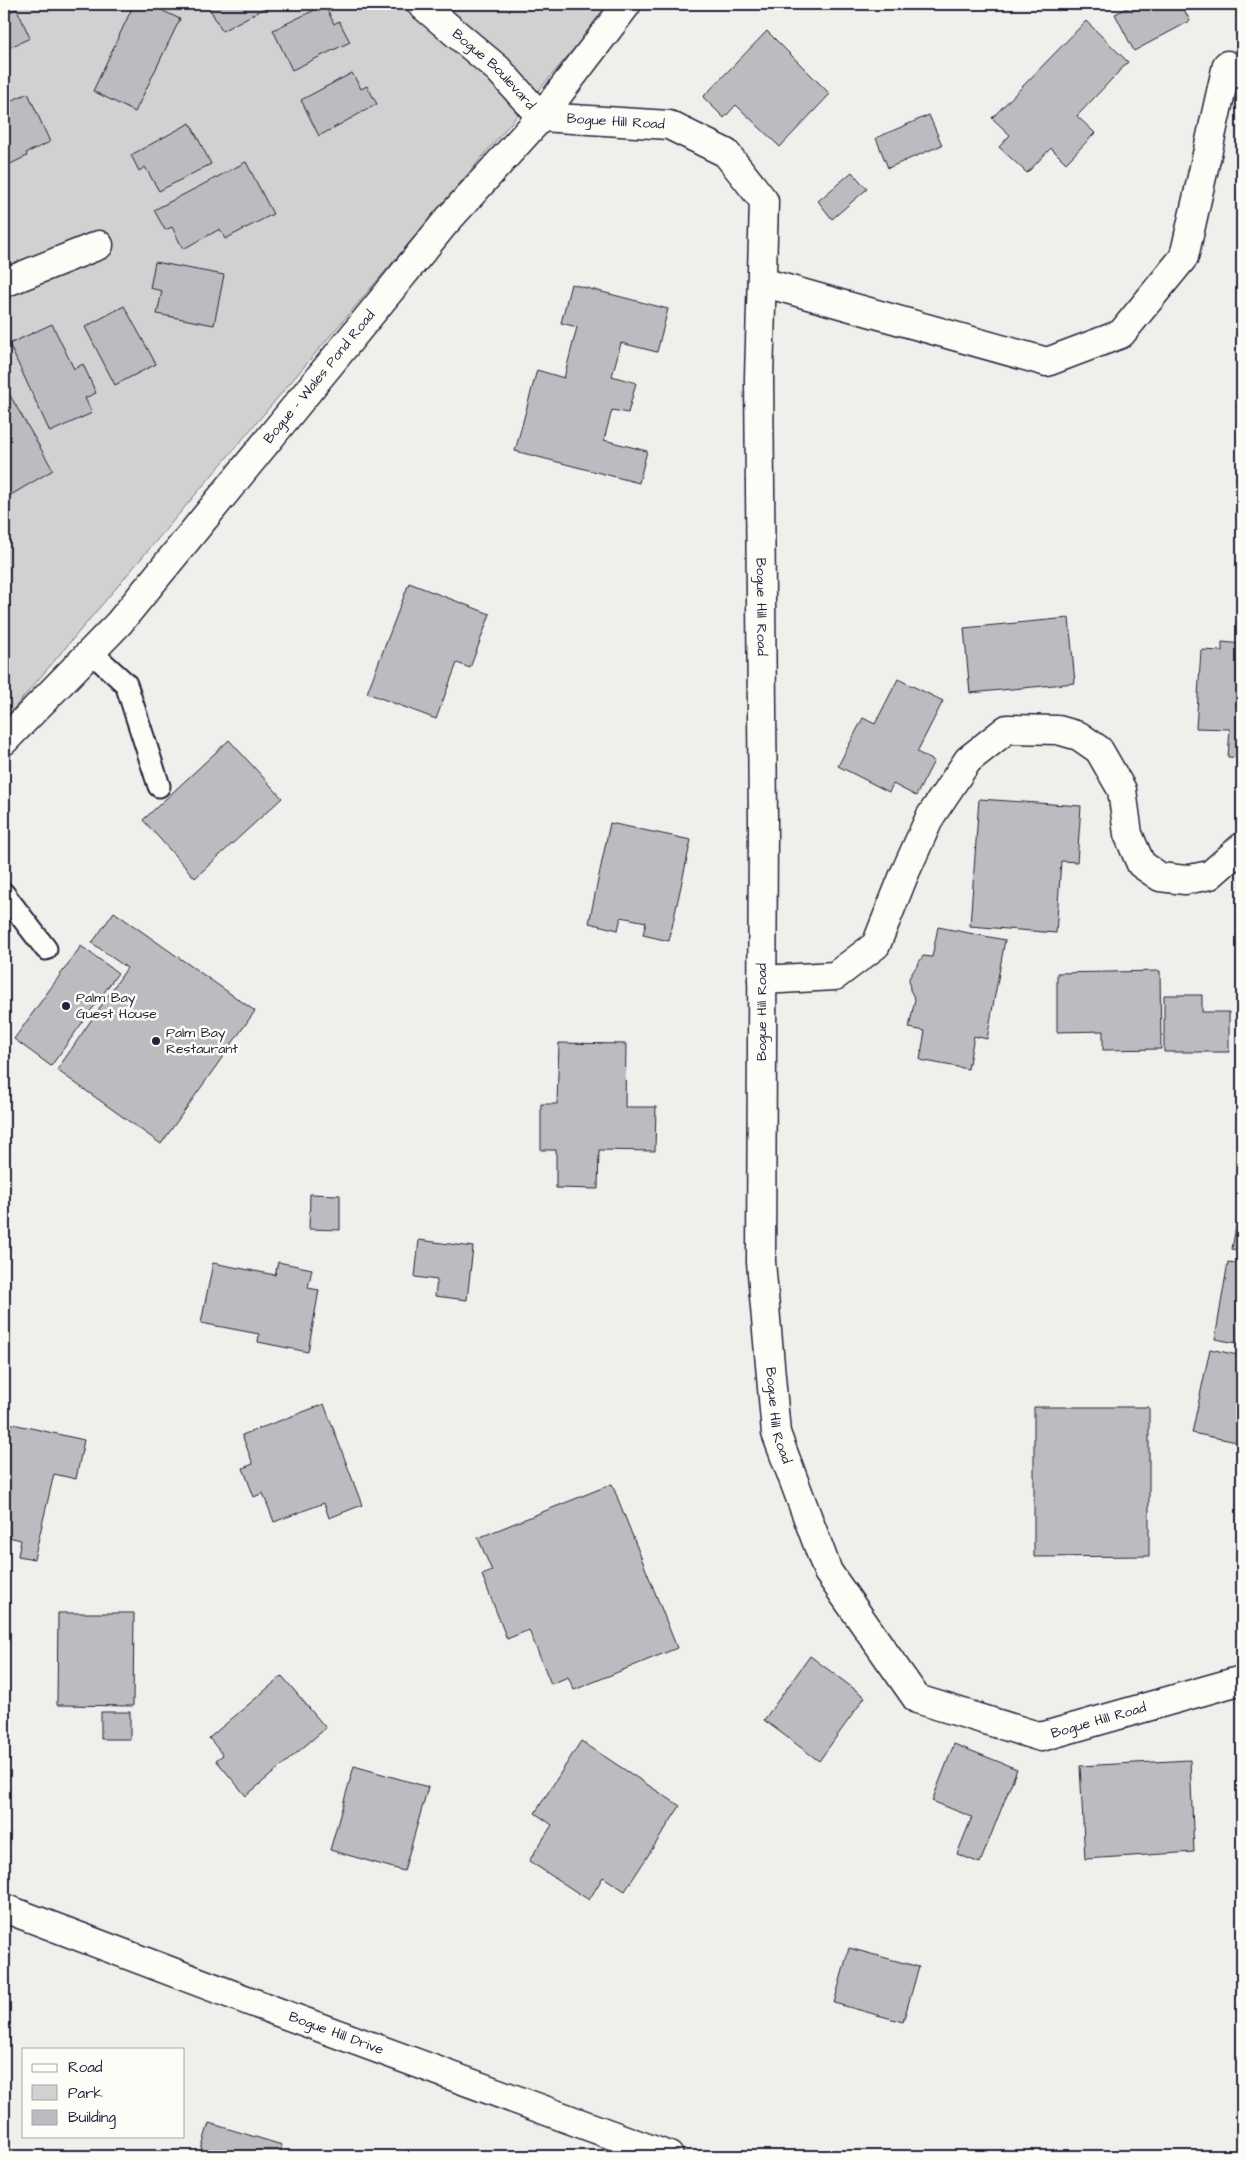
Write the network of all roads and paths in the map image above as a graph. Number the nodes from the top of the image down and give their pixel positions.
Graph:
1 (421, 4) edge
2 (627, 4) edge
3 (1227, 65) dead end
4 (541, 117) junction
5 (99, 245) dead end
6 (762, 282) junction
7 (4, 283) edge
8 (91, 652) junction
9 (4, 741) edge
10 (160, 786) dead end
11 (1242, 847) edge
12 (4, 894) edge
13 (46, 949) dead end
14 (762, 980) junction
15 (1242, 1680) edge
16 (4, 1908) edge
17 (669, 2156) edge

1 - 4 street, Bogue Boulevard
2 - 4 street, Bogue - Wales Pond Road
3 - 6 street
4 - 6 street, Bogue Hill Road
4 - 8 street, Bogue - Wales Pond Road
5 - 7 street
6 - 14 street, Bogue Hill Road
8 - 9 street, Bogue - Wales Pond Road
8 - 10 lane
11 - 14 street
12 - 13 lane
14 - 15 street, Bogue Hill Road
16 - 17 street, Bogue Hill Drive

